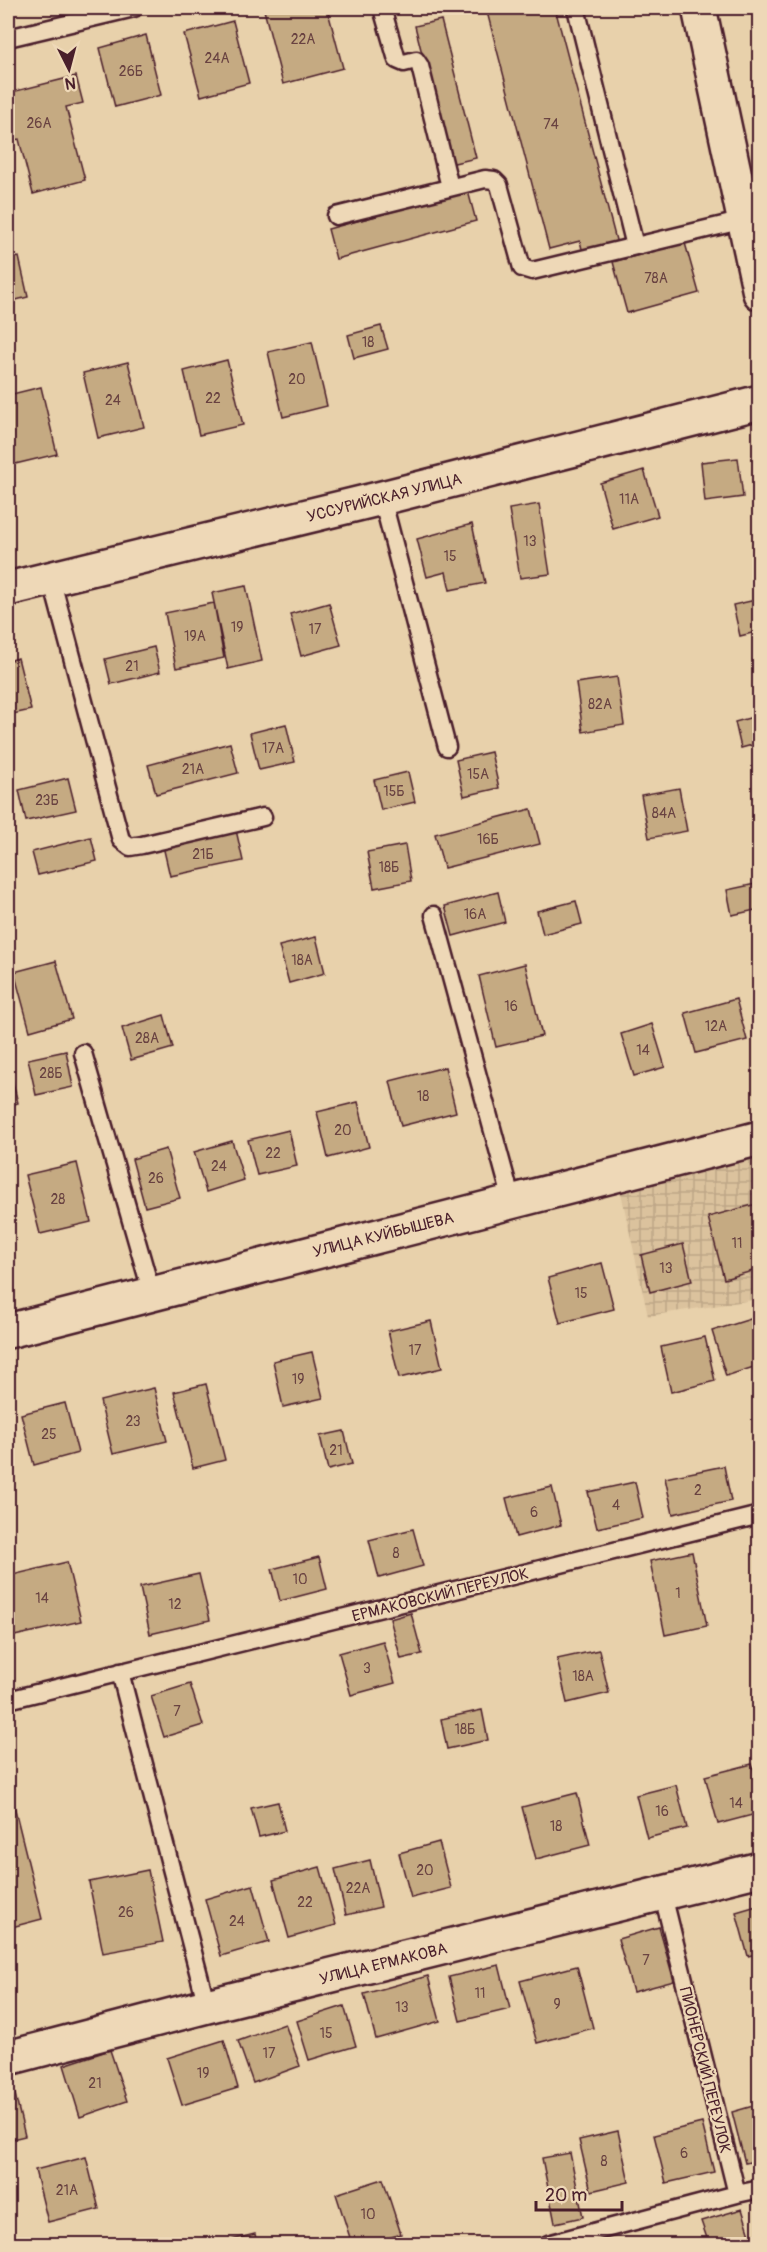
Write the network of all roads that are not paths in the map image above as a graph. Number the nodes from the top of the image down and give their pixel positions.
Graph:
1 (134, 8) edge
2 (382, 8) edge
3 (576, 8) edge
4 (699, 8) edge
5 (8, 38) edge
6 (450, 187) junction
7 (336, 216) dead end
8 (744, 220) junction
9 (635, 246) junction
10 (759, 293) edge
11 (759, 402) edge
12 (382, 498) junction
13 (51, 578) junction
14 (8, 589) edge
15 (447, 747) dead end
16 (263, 817) dead end
17 (434, 915) dead end
18 (83, 1053) dead end
19 (759, 1138) edge
20 (512, 1201) junction
21 (152, 1294) junction
22 (8, 1331) edge
23 (759, 1515) edge
24 (120, 1672) junction
25 (8, 1700) edge
26 (759, 1869) edge
27 (663, 1895) junction
28 (207, 2006) junction
29 (8, 2058) edge
30 (759, 2188) edge
31 (737, 2194) junction
32 (548, 2244) edge

1 - 5 lane
2 - 6 lane
3 - 9 lane
4 - 8 street
6 - 7 lane
6 - 9 lane
8 - 9 lane
8 - 10 street
11 - 12 street, УССУРИЙСКАЯ УЛИЦА
12 - 13 street, УССУРИЙСКАЯ УЛИЦА
12 - 15 lane
13 - 14 street, УССУРИЙСКАЯ УЛИЦА
13 - 16 lane
17 - 20 lane
18 - 21 lane
19 - 20 street, УЛИЦА КУЙБЫШЕВА
20 - 21 street, УЛИЦА КУЙБЫШЕВА
21 - 22 street, УЛИЦА КУЙБЫШЕВА
23 - 24 lane, ЕРМАКОВСКИЙ ПЕРЕУЛОК
24 - 25 lane, ЕРМАКОВСКИЙ ПЕРЕУЛОК
24 - 28 lane
26 - 27 street, УЛИЦА ЕРМАКОВА
27 - 28 street, УЛИЦА ЕРМАКОВА
27 - 31 lane, ПИОНЕРСКИЙ ПЕРЕУЛОК
28 - 29 street, УЛИЦА ЕРМАКОВА
30 - 31 lane
31 - 32 lane

